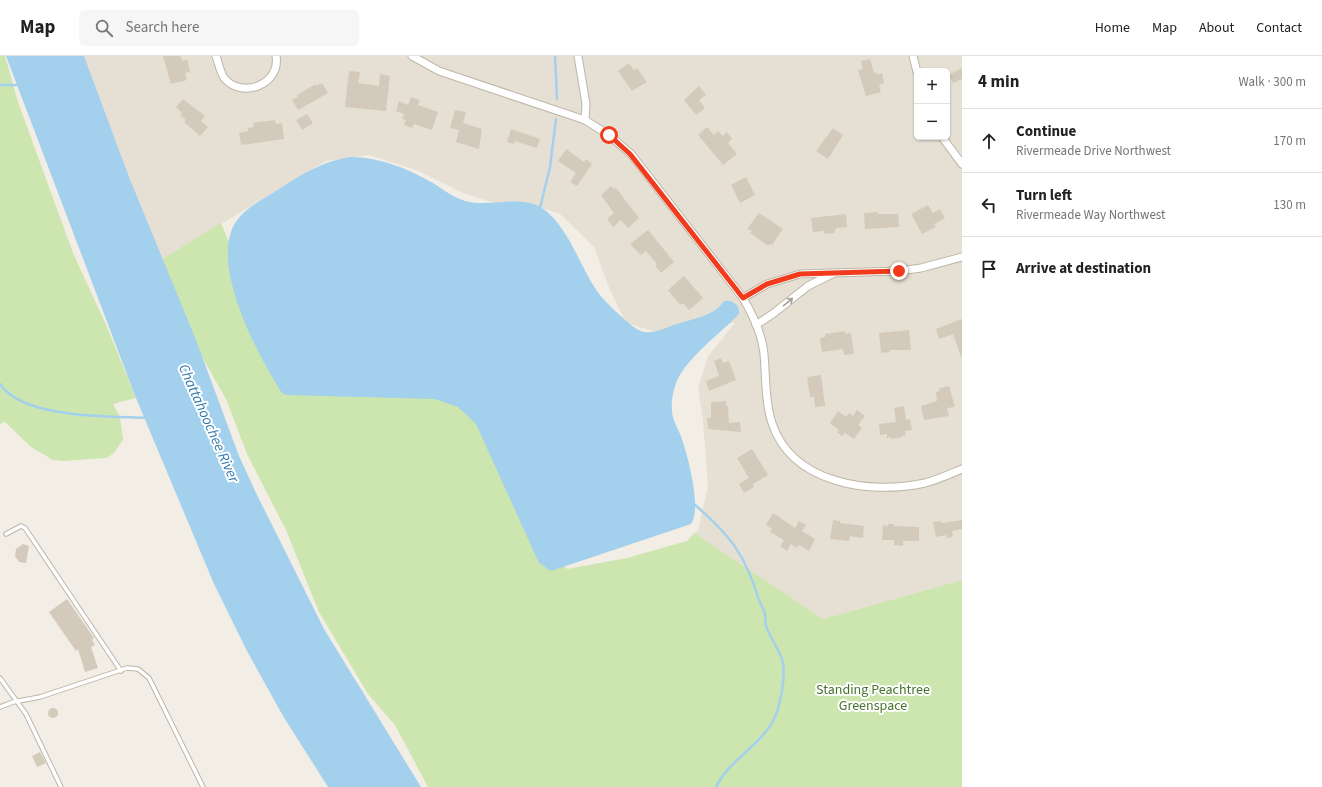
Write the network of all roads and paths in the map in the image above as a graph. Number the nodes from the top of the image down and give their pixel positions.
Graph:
1 (216, 56) edge
2 (276, 56) edge
3 (412, 56) edge
4 (578, 56) edge
5 (913, 56) edge
6 (916, 68) edge
7 (585, 120) junction
8 (944, 140) edge
9 (962, 164) edge
10 (962, 257) edge
11 (832, 274) junction
12 (743, 298) junction
13 (756, 325) junction
14 (962, 469) edge
15 (6, 534) dead end
16 (121, 670) junction
17 (0, 678) edge
18 (16, 702) junction
19 (0, 707) edge
20 (61, 787) edge
21 (203, 787) edge

1 - 2 street
3 - 7 street
4 - 7 street
5 - 6 street
7 - 12 street
8 - 9 street
10 - 11 street
11 - 12 street
13 -> 11 street
12 - 13 street
13 - 14 street
15 - 16 lane
16 - 18 lane
16 - 21 lane
17 - 18 lane
18 - 19 lane
18 - 20 lane

